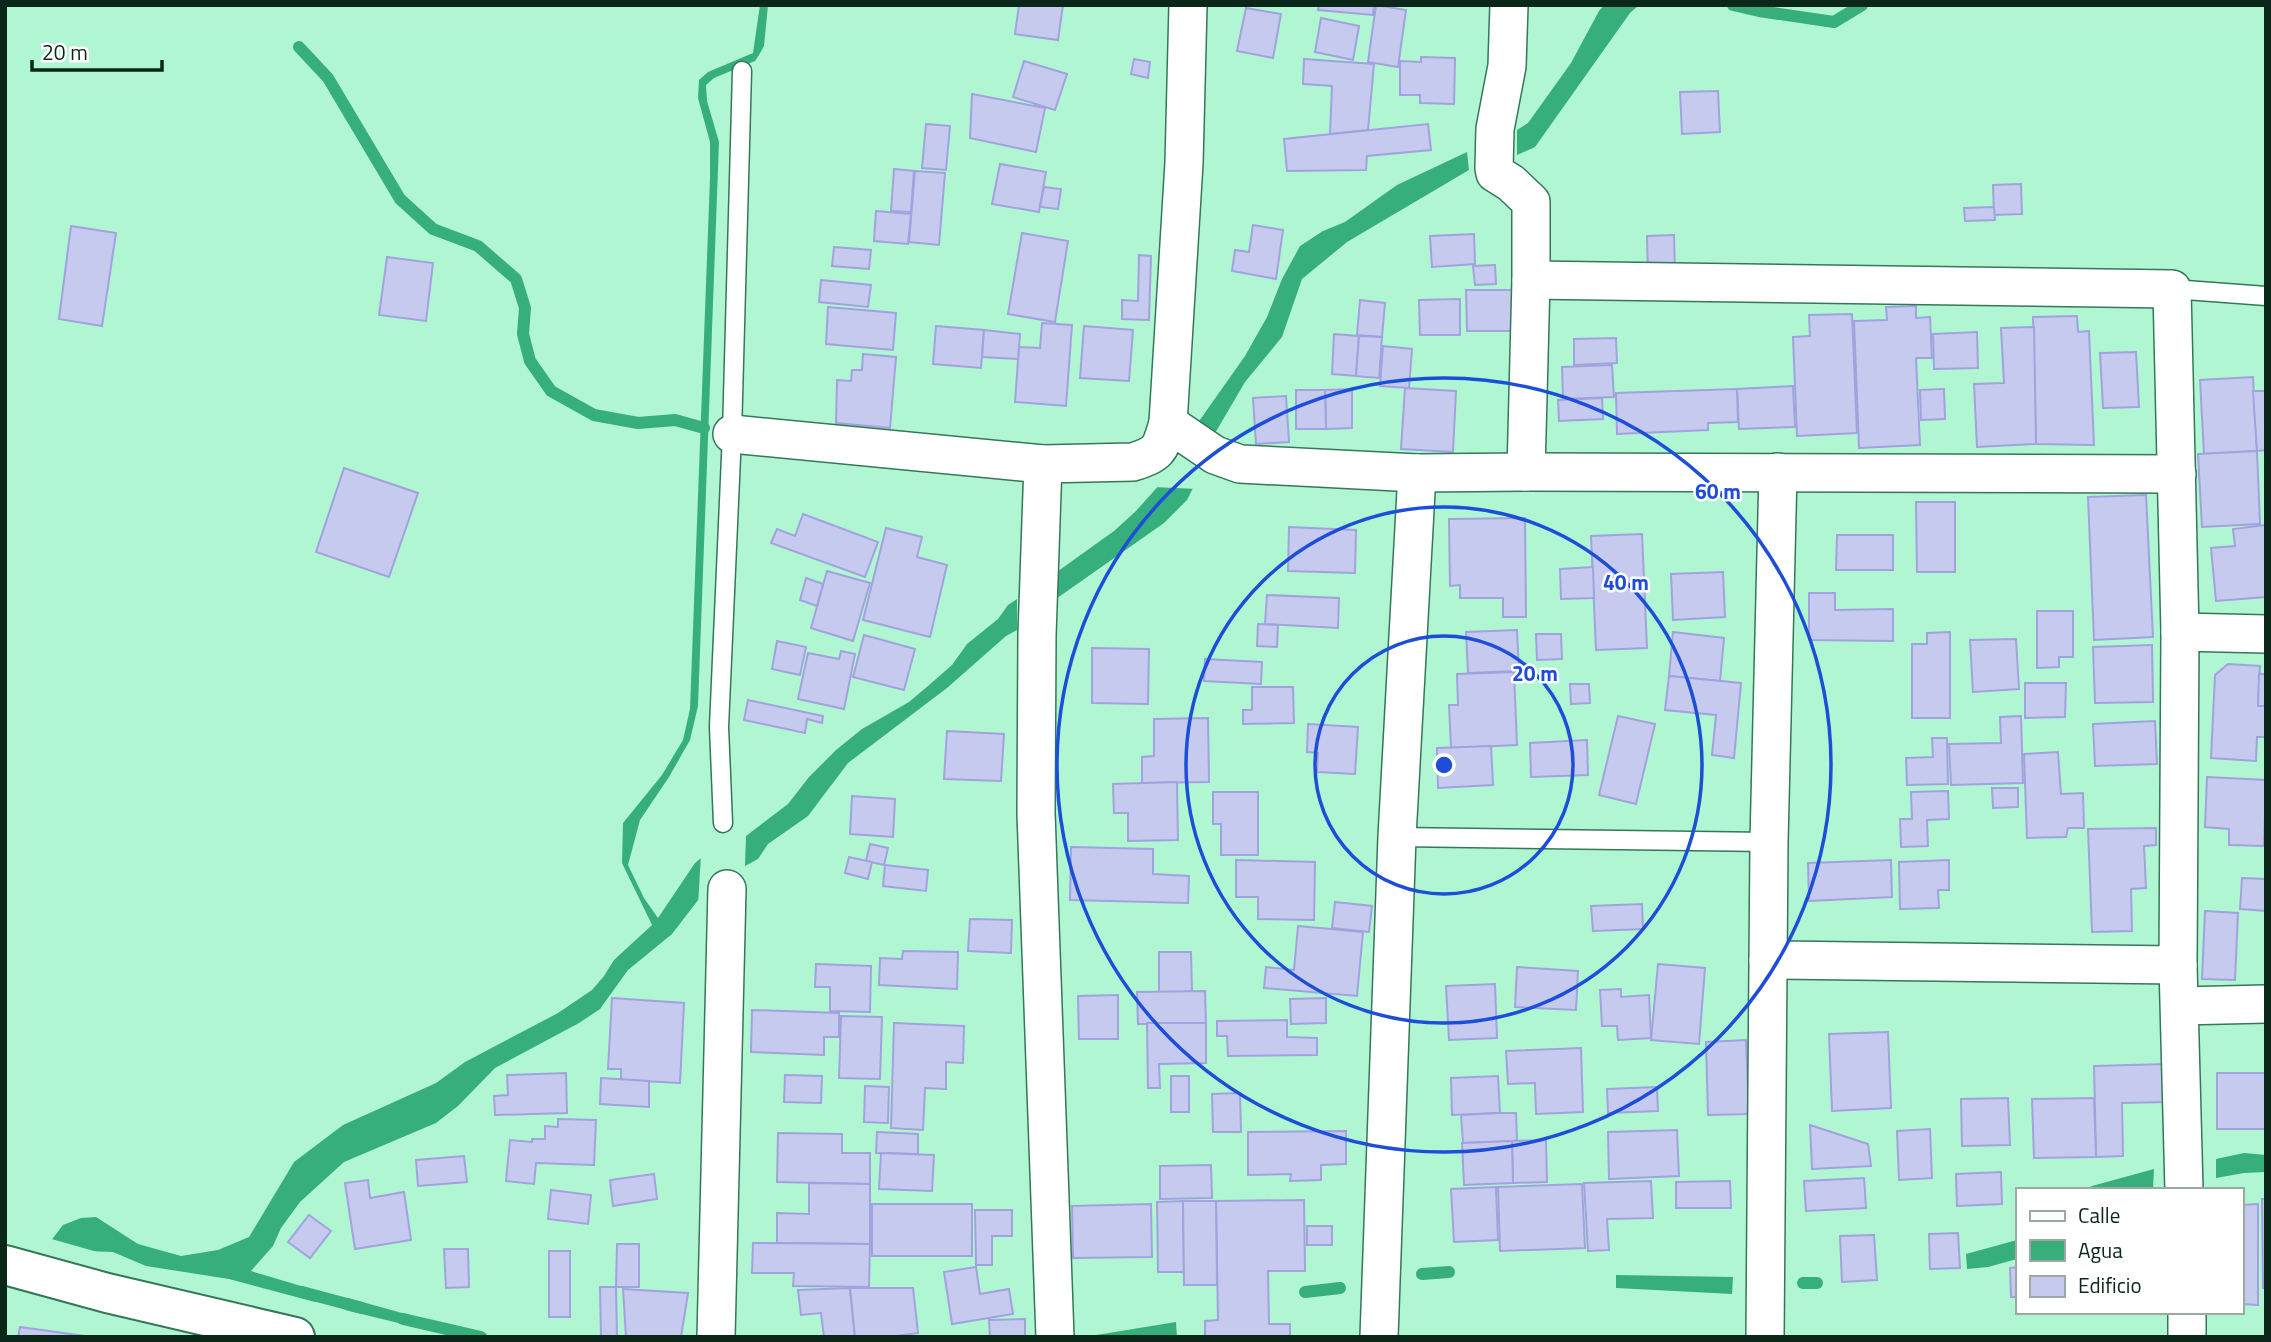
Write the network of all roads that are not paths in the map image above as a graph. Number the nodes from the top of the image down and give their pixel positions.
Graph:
1 (1188, 5) edge
2 (1509, 5) edge
3 (741, 71) dead end
4 (1531, 280) junction
5 (2172, 289) junction
6 (2266, 296) edge
7 (1173, 427) junction
8 (732, 435) junction
9 (1043, 464) junction
10 (1526, 472) junction
11 (1778, 472) junction
12 (1417, 473) junction
13 (2177, 474) junction
14 (2180, 632) junction
15 (2266, 634) edge
16 (723, 823) dead end
17 (1397, 837) junction
18 (1769, 842) junction
19 (727, 889) dead end
20 (1768, 960) junction
21 (2178, 965) junction
22 (2266, 1004) edge
23 (2180, 1006) junction
24 (2184, 1188) edge
25 (10, 1267) edge
26 (2187, 1314) edge
27 (255, 1332) edge
28 (295, 1337) edge
29 (716, 1337) edge
30 (1055, 1337) edge
31 (1378, 1337) edge
32 (1765, 1337) edge
33 (2187, 1337) edge

1 - 7 street
2 - 4 street
3 - 8 lane
4 - 5 street
4 - 10 street
5 - 6 lane
5 - 13 street
7 - 9 street
7 - 12 street
8 - 9 street
8 - 16 lane
9 - 30 street
10 - 11 street
10 - 12 street
11 - 13 street
11 - 18 street
12 - 17 street
13 - 14 street
14 - 15 street
14 - 21 street
17 - 18 lane
17 - 31 street
18 - 20 street
19 - 29 street
20 - 21 street
20 - 32 street
21 - 23 street
22 - 23 street
23 - 24 street
25 - 27 street
26 - 33 street
27 - 28 street

